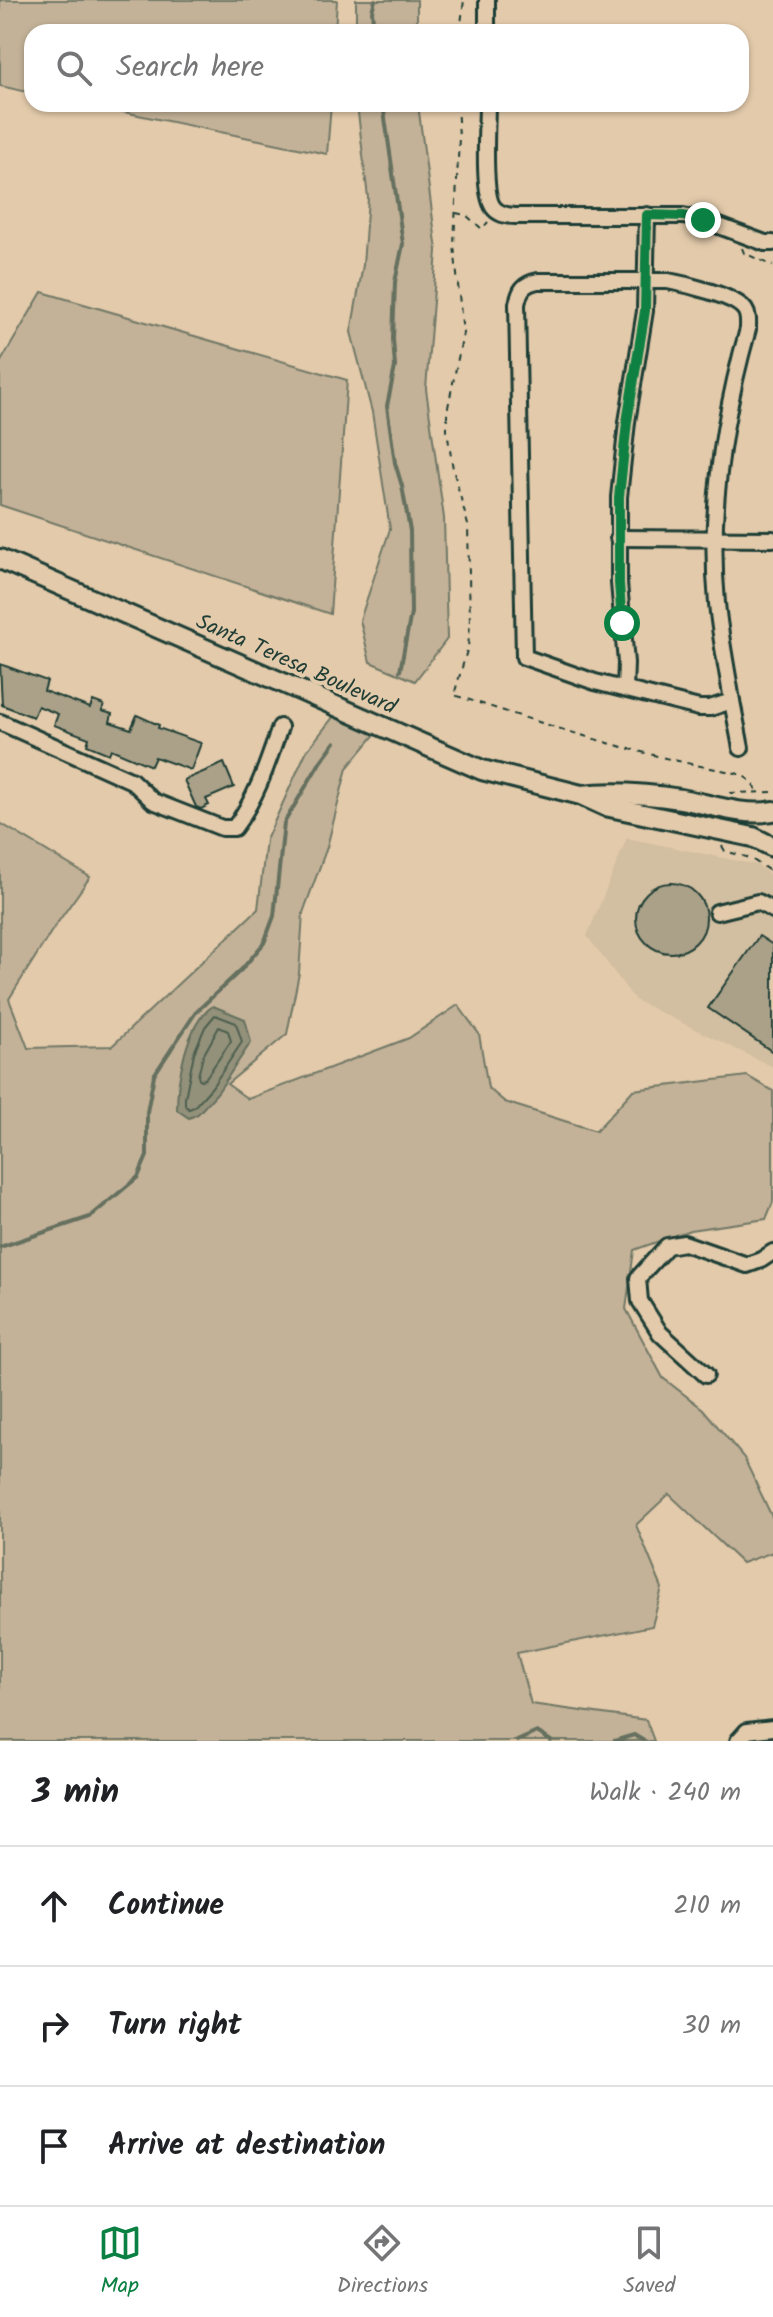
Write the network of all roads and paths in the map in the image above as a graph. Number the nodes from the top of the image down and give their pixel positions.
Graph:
1 (464, 0) edge
2 (487, 0) edge
3 (461, 24) edge
4 (487, 24) edge
5 (487, 112) edge
6 (455, 212) dead end
7 (647, 215) junction
8 (482, 229) dead end
9 (770, 246) edge
10 (744, 253) dead end
11 (773, 266) edge
12 (647, 281) junction
13 (618, 538) junction
14 (715, 539) junction
15 (773, 539) edge
16 (0, 559) edge
17 (625, 689) junction
18 (732, 701) junction
19 (0, 722) edge
20 (280, 727) dead end
21 (741, 748) dead end
22 (757, 792) dead end
23 (773, 792) edge
24 (581, 795) junction
25 (773, 811) edge
26 (720, 844) dead end
27 (773, 847) edge
28 (773, 873) edge
29 (773, 910) edge
30 (717, 912) dead end
31 (773, 1252) edge
32 (706, 1375) dead end
33 (773, 1728) edge
34 (738, 1741) edge

1 - 3 path
2 - 4 street
5 - 7 street
6 - 8 path
7 - 9 street
7 - 12 street
10 - 11 path
12 - 13 street
12 - 14 street
12 - 17 street
13 - 14 street
13 - 17 street
14 - 15 street
14 - 18 street
16 - 24 main road, Santa Teresa Boulevard
17 - 18 street
18 - 21 street
19 - 20 street
22 - 23 path
24 - 25 main road, Santa Teresa Boulevard
24 - 27 main road, Santa Teresa Boulevard
26 - 28 path
29 - 30 street
31 - 32 street
33 - 34 street

